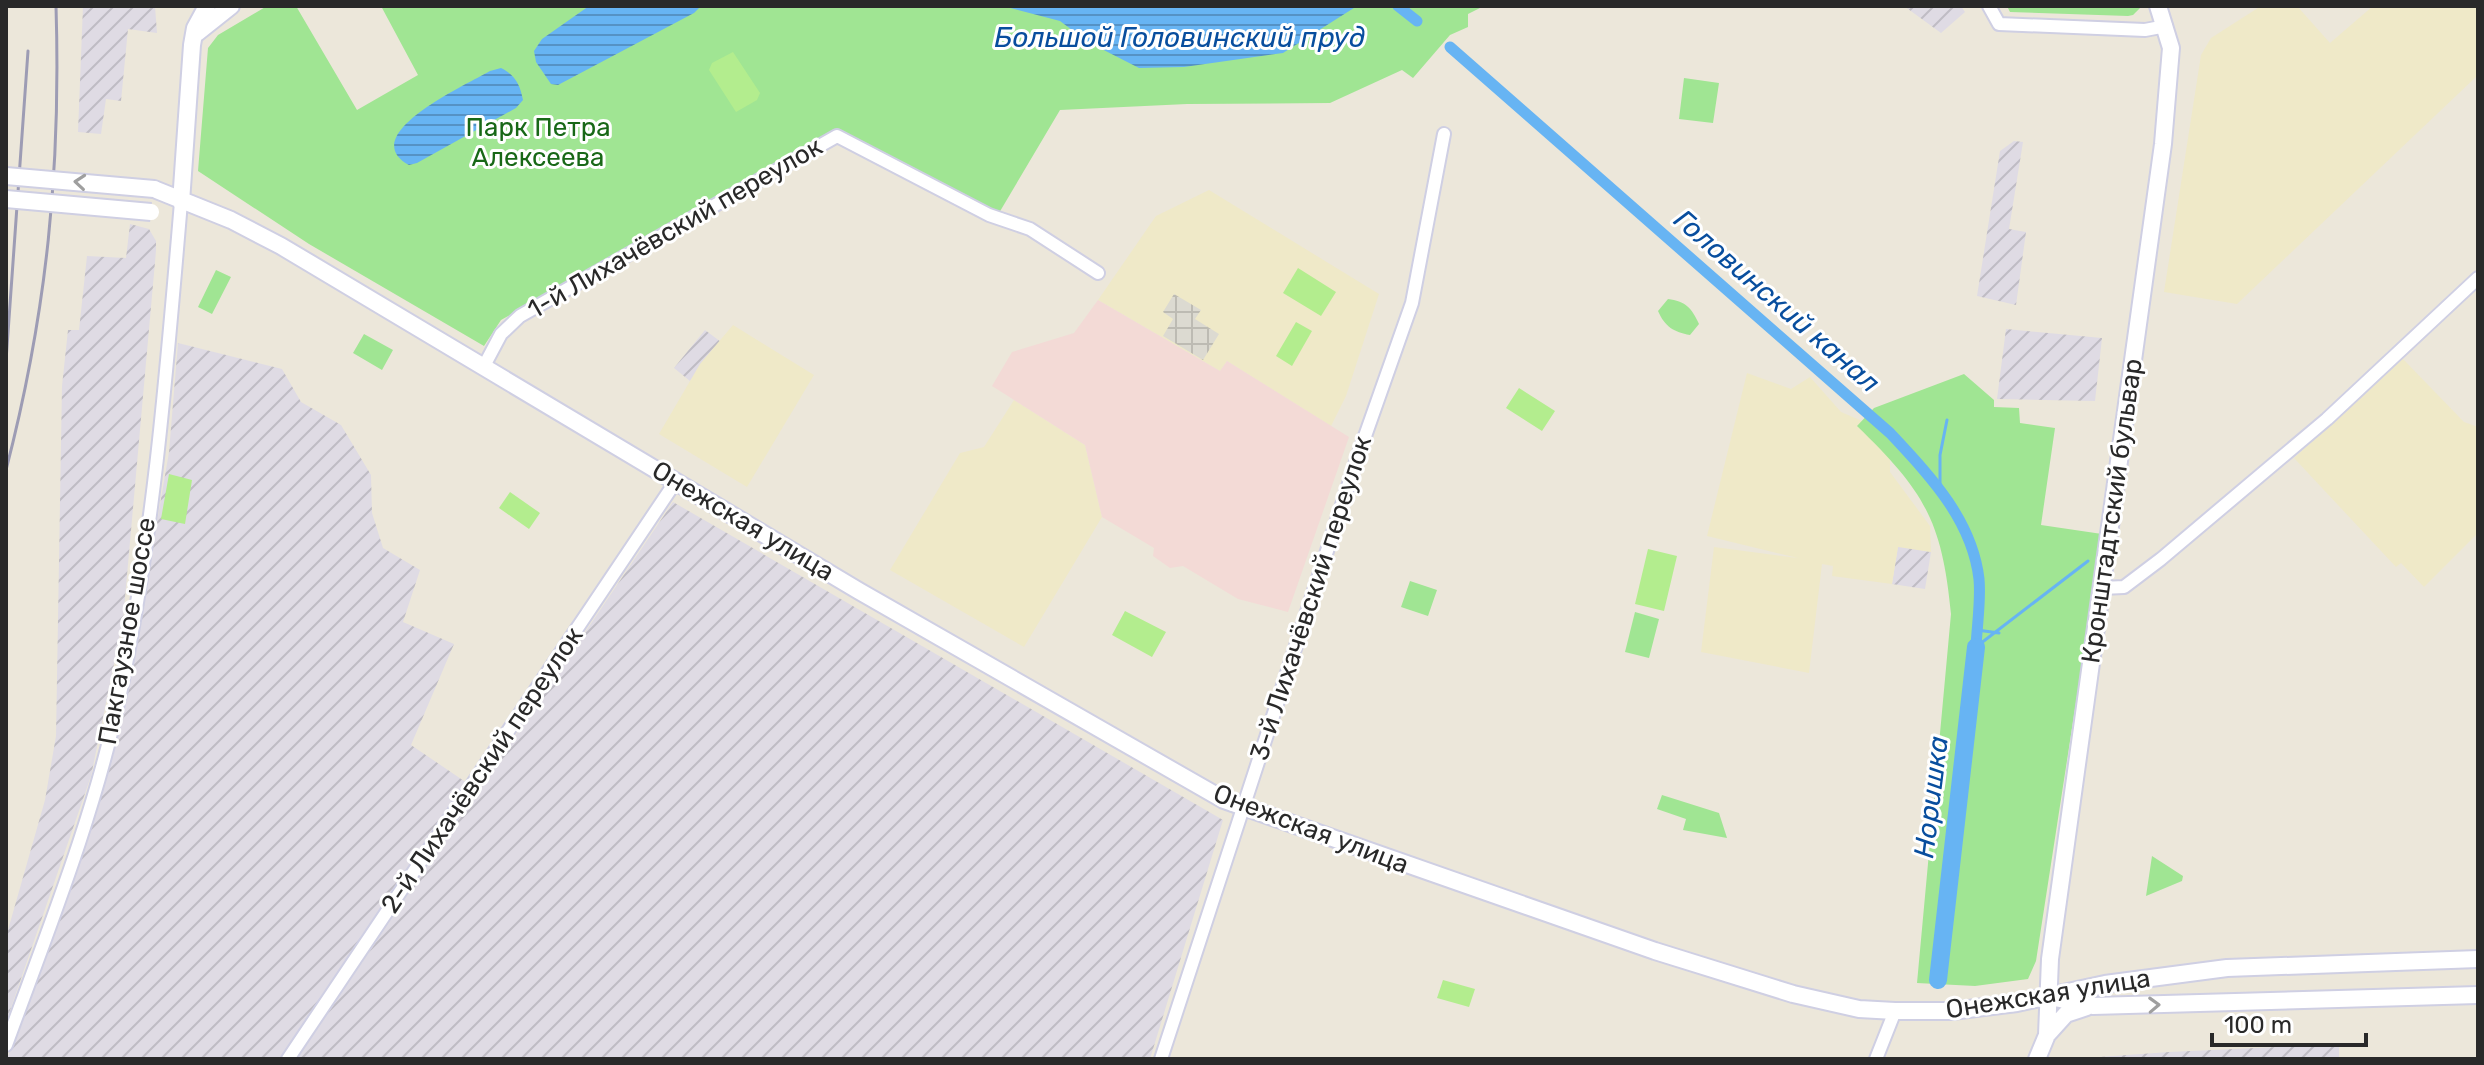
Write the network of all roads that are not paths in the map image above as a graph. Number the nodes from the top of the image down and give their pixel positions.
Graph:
1 (207, 6) edge
2 (231, 6) edge
3 (1989, 6) edge
4 (2158, 6) edge
5 (2166, 26) junction
6 (193, 37) junction
7 (1444, 134) dead end
8 (6, 176) edge
9 (6, 199) edge
10 (181, 202) junction
11 (1098, 273) dead end
12 (2478, 278) edge
13 (484, 366) junction
14 (676, 481) junction
15 (2102, 588) junction
16 (1242, 808) junction
17 (2478, 959) edge
18 (2478, 995) edge
19 (2049, 996) junction
20 (2093, 1006) junction
21 (1895, 1011) junction
22 (2047, 1035) junction
23 (6, 1045) edge
24 (288, 1059) edge
25 (1161, 1059) edge
26 (1876, 1059) edge
27 (2037, 1059) edge

1 - 6 main road
2 - 6 main road
3 - 5 street
4 - 5 main road, Кронштадтский бульвар
5 - 15 main road, Кронштадтский бульвар
6 - 10 main road
7 - 16 street, 3-й Лихачёвский переулок
10 -> 8 main road, Онежская улица, bridge
9 - 10 main road, bridge
10 - 13 main road, Онежская улица
10 - 23 street, Пакгаузное шоссе
11 - 13 street, 1-й Лихачёвский переулок
12 - 15 street
13 - 14 main road, Онежская улица
14 - 16 main road, Онежская улица
14 - 24 street, 2-й Лихачёвский переулок
15 - 19 main road, Кронштадтский бульвар
16 - 21 main road, Онежская улица
16 - 25 street, 3-й Лихачёвский переулок
17 - 19 main road, Онежская улица
20 -> 18 main road
19 - 20 main road
19 - 21 main road, Онежская улица
19 - 22 main road, Кронштадтский бульвар
20 - 22 main road
21 - 26 street
22 - 27 main road

